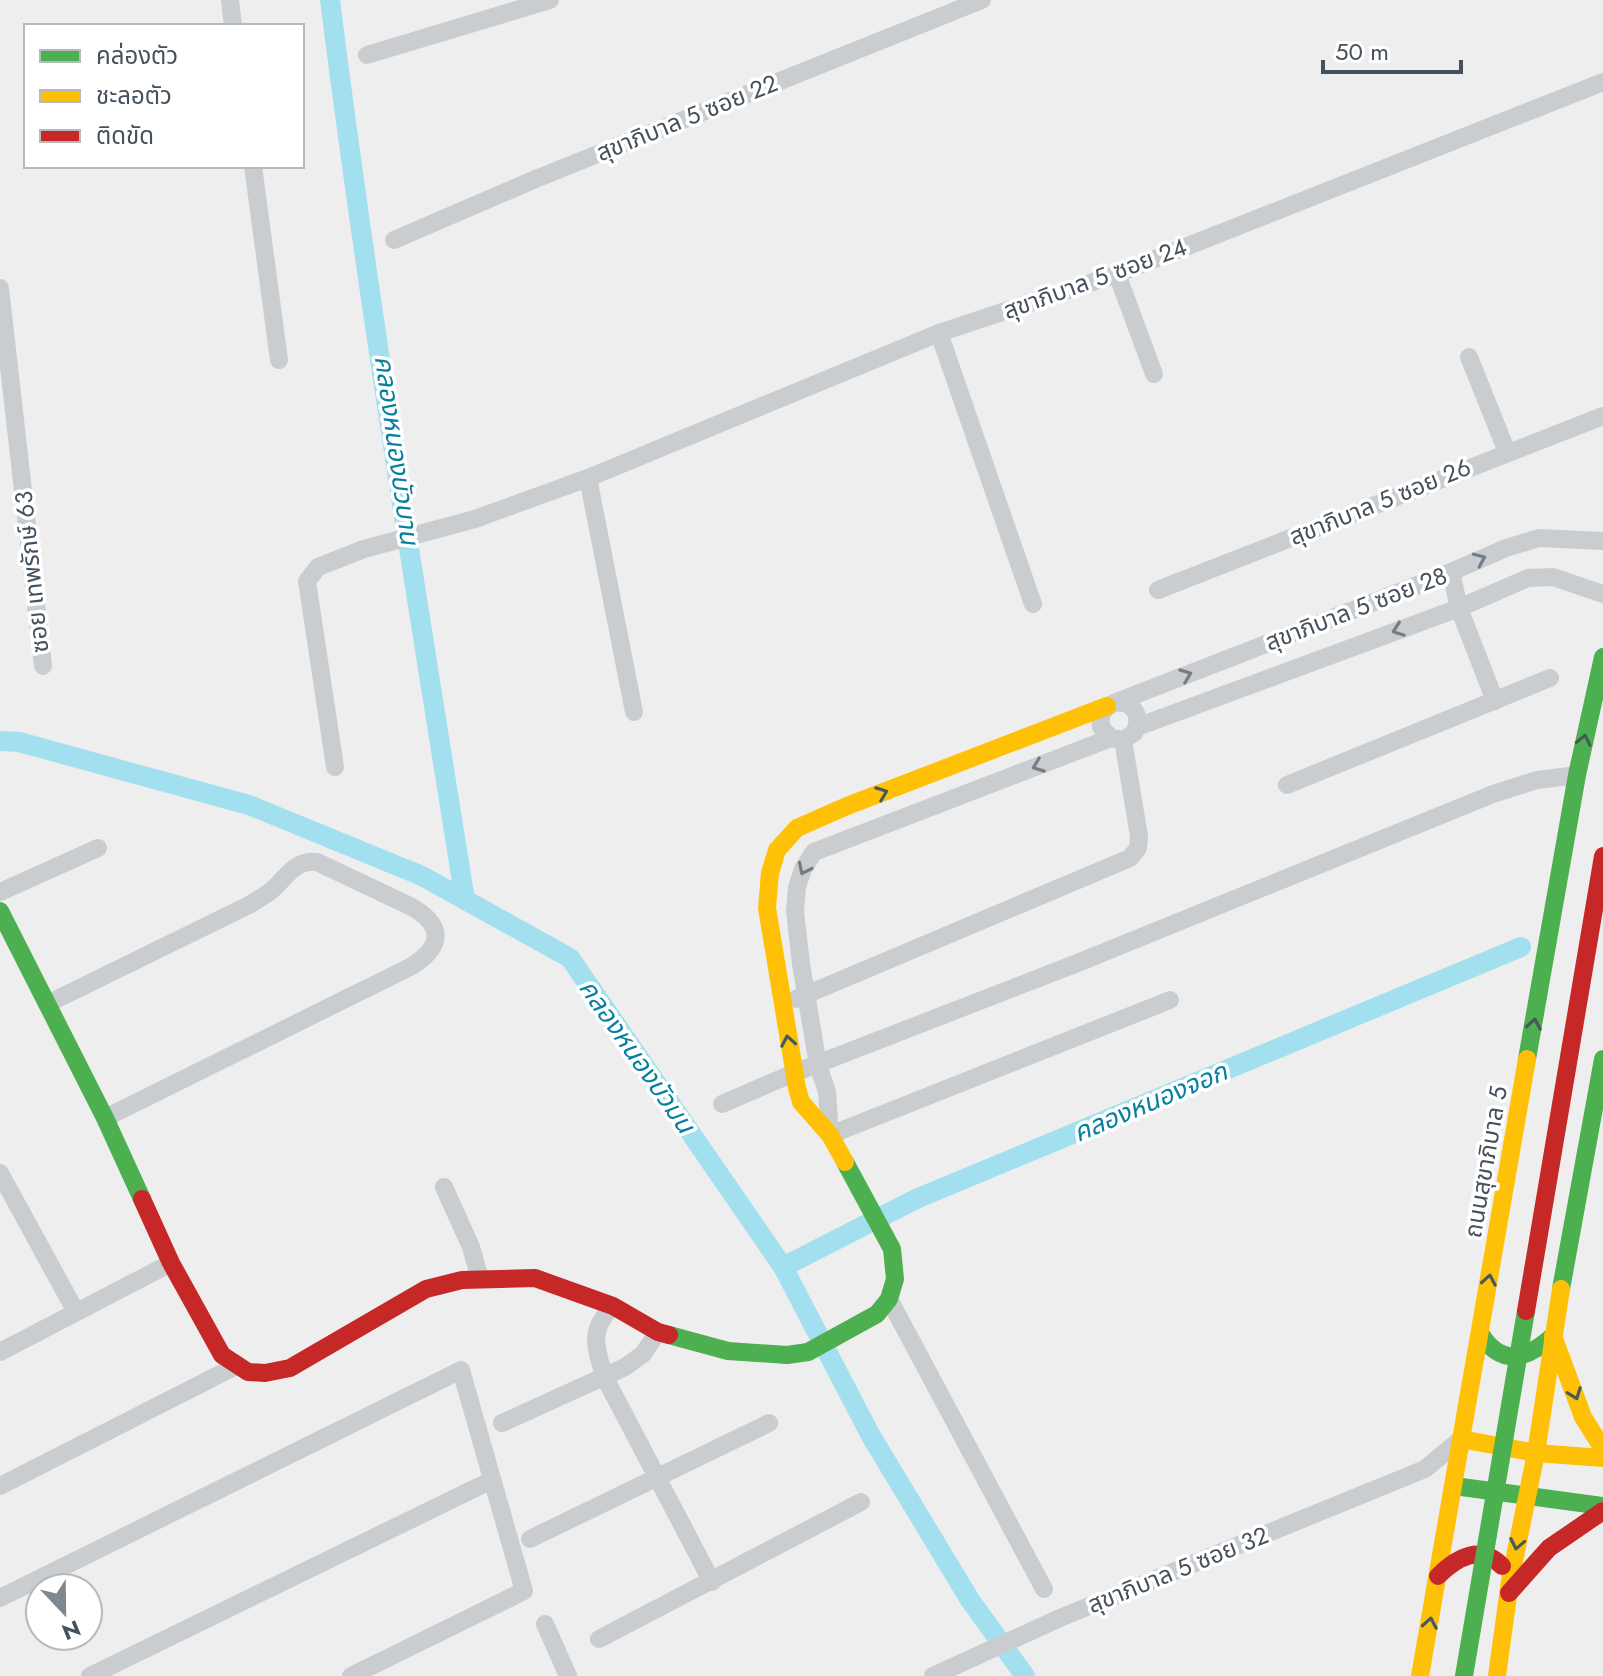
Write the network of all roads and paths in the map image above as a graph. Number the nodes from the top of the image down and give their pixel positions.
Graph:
1 (230, 0) edge
2 (550, 0) edge
3 (982, 0) edge
4 (233, 24) edge
5 (367, 55) dead end
6 (1603, 82) edge
7 (253, 168) edge
8 (394, 240) dead end
9 (1117, 274) junction
10 (0, 288) edge
11 (939, 333) junction
12 (1469, 357) dead end
13 (279, 360) dead end
14 (1154, 374) dead end
15 (1603, 416) edge
16 (1507, 452) junction
17 (588, 478) junction
18 (1603, 541) edge
19 (1451, 572) junction
20 (1158, 590) dead end
21 (1603, 594) edge
22 (1033, 604) dead end
23 (1459, 608) junction
24 (1603, 657) edge
25 (43, 666) dead end
26 (1550, 678) dead end
27 (1495, 701) junction
28 (1110, 705) junction
29 (634, 712) dead end
30 (1124, 735) junction
31 (335, 767) dead end
32 (1577, 775) junction
33 (1287, 785) dead end
34 (847, 806) junction
35 (861, 833) junction
36 (98, 848) dead end
37 (1603, 856) edge
38 (0, 892) edge
39 (0, 911) edge
40 (807, 996) junction
41 (1170, 1000) dead end
42 (782, 1003) junction
43 (47, 1004) junction
44 (1603, 1059) edge
45 (818, 1065) junction
46 (794, 1073) junction
47 (827, 1092) junction
48 (801, 1102) junction
49 (722, 1104) dead end
50 (105, 1118) junction
51 (830, 1135) junction
52 (0, 1173) edge
53 (444, 1187) dead end
54 (5, 1198) edge
55 (171, 1263) junction
56 (480, 1279) junction
57 (889, 1299) junction
58 (613, 1306) junction
59 (76, 1312) junction
60 (658, 1332) junction
61 (1480, 1333) junction
62 (1553, 1336) junction
63 (0, 1352) edge
64 (236, 1366) junction
65 (604, 1376) junction
66 (502, 1423) dead end
67 (769, 1423) dead end
68 (1461, 1439) junction
69 (1603, 1449) edge
70 (1536, 1453) junction
71 (1603, 1458) edge
72 (1425, 1469) junction
73 (658, 1478) junction
74 (492, 1480) junction
75 (0, 1486) edge
76 (1454, 1486) junction
77 (1527, 1495) junction
78 (861, 1502) dead end
79 (1603, 1508) edge
80 (530, 1539) dead end
81 (1438, 1576) junction
82 (712, 1582) junction
83 (1510, 1587) junction
84 (1044, 1589) dead end
85 (0, 1598) edge
86 (545, 1624) dead end
87 (599, 1639) dead end
88 (90, 1676) edge
89 (351, 1676) edge
90 (568, 1676) edge
91 (933, 1676) edge
92 (1420, 1676) edge
93 (1464, 1676) edge
94 (1497, 1676) edge

1 - 4 street
2 - 5 street
3 - 8 street, สุขาภิบาล 5 ซอย 22
6 - 9 street, สุขาภิบาล 5 ซอย 24
7 - 13 street
9 - 11 street, สุขาภิบาล 5 ซอย 24
9 - 14 street
10 - 25 street, ซอย เทพรักษ์ 63
11 - 17 street, สุขาภิบาล 5 ซอย 24
11 - 22 street
12 - 16 street
15 - 16 street, สุขาภิบาล 5 ซอย 26
16 - 20 street, สุขาภิบาล 5 ซอย 26
17 - 29 street
17 - 31 street, สุขาภิบาล 5 ซอย 24
19 -> 18 street, สุขาภิบาล 5 ซอย 28
19 - 23 street
28 -> 19 street, สุขาภิบาล 5 ซอย 28
21 - 23 street, สุขาภิบาล 5 ซอย 28
23 - 27 street
23 -> 30 street, สุขาภิบาล 5 ซอย 28
32 -> 24 main road, ถนนสุขาภิบาล 5
26 - 27 street
27 - 33 street
28 - 30 street
28 - 30 street
34 -> 28 main road
30 -> 35 street, สุขาภิบาล 5 ซอย 28
30 - 40 street
32 - 45 street
61 -> 32 main road, ถนนสุขาภิบาล 5
34 - 35 street
34 - 42 main road
35 -> 40 street, สุขาภิบาล 5 ซอย 28
36 - 38 street
37 - 93 main road, bridge
39 - 43 main road
40 - 42 street
40 - 45 street, สุขาภิบาล 5 ซอย 28
41 - 51 street
46 -> 42 main road
43 - 50 main road
43 - 50 street
44 - 62 main road
45 - 46 street
45 - 47 street, สุขาภิบาล 5 ซอย 28
46 - 48 main road
46 - 49 street
47 - 48 street
47 - 51 street, สุขาภิบาล 5 ซอย 28
48 - 51 main road
50 - 55 main road
51 - 57 main road
52 - 54 street
53 - 56 street
54 - 59 street
55 - 59 street
55 - 64 main road
56 - 58 main road
56 - 64 main road
57 - 60 main road
57 - 84 street
58 - 60 main road
58 - 65 street
59 - 63 street
60 - 65 street
61 - 62 main road
61 - 68 main road, ถนนสุขาภิบาล 5
62 -> 69 main road
62 - 70 main road
64 - 75 street
65 - 66 street
65 - 73 street
67 - 73 street
68 - 70 main road
68 - 72 street, สุขาภิบาล 5 ซอย 32
68 - 76 main road, ถนนสุขาภิบาล 5
70 - 71 main road
70 - 77 main road
72 - 76 street
72 - 91 street, สุขาภิบาล 5 ซอย 32
73 - 80 street
73 - 82 street
74 - 85 street
74 - 88 street
74 - 89 street
76 - 77 main road
76 - 81 main road, ถนนสุขาภิบาล 5
77 - 79 main road
77 -> 83 main road
78 - 82 street
79 - 83 main road
81 - 83 main road
92 -> 81 main road, ถนนสุขาภิบาล 5
82 - 87 street
83 - 94 main road
86 - 90 street

